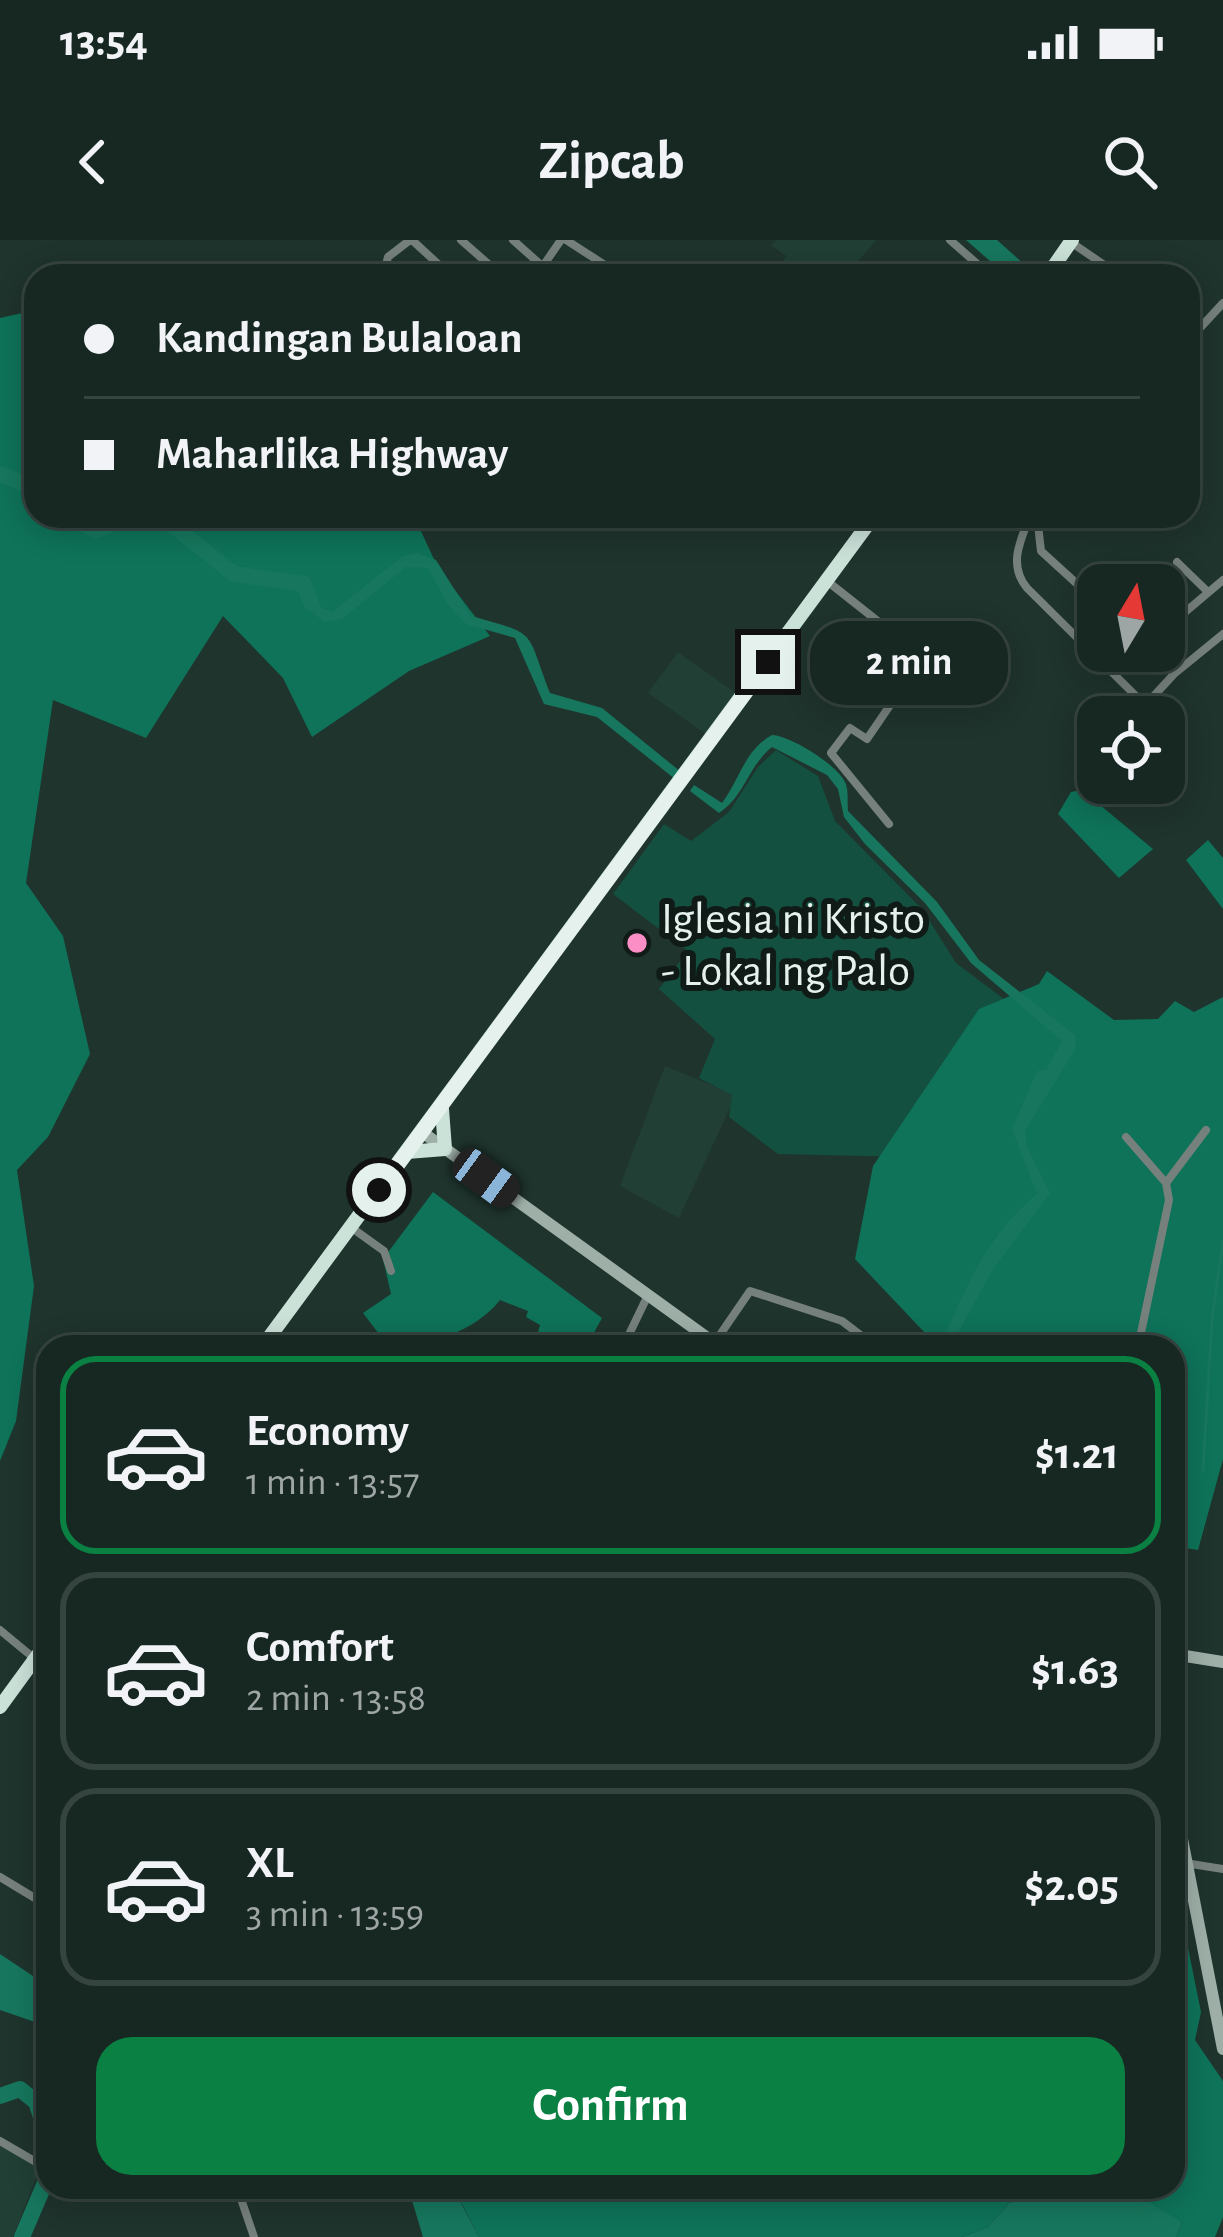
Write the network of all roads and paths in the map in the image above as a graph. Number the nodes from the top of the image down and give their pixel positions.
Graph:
1 (411, 240) edge
2 (461, 240) edge
3 (513, 240) edge
4 (564, 240) edge
5 (950, 240) edge
6 (1071, 241) edge
7 (386, 264) edge
8 (438, 264) edge
9 (488, 264) edge
10 (540, 264) edge
11 (542, 264) edge
12 (599, 264) edge
13 (977, 264) edge
14 (1103, 264) edge
15 (1223, 304) edge
16 (1200, 328) edge
17 (865, 528) edge
18 (1027, 528) edge
19 (1036, 528) edge
20 (1177, 562) dead end
21 (827, 580) junction
22 (1223, 580) edge
23 (1077, 584) edge
24 (1208, 592) junction
25 (1185, 612) edge
26 (1223, 634) edge
27 (1174, 674) joint
28 (889, 824) dead end
29 (442, 1105) junction
30 (1206, 1130) dead end
31 (422, 1132) junction
32 (1126, 1138) dead end
33 (445, 1149) junction
34 (407, 1153) junction
35 (1166, 1184) junction
36 (350, 1227) junction
37 (391, 1271) dead end
38 (648, 1295) junction
39 (271, 1335) edge
40 (626, 1335) edge
41 (703, 1335) edge
42 (723, 1335) edge
43 (860, 1335) edge
44 (1141, 1335) edge
45 (0, 1630) edge
46 (1185, 1656) edge
47 (35, 1659) joint
48 (1223, 1662) edge
49 (0, 1707) edge
50 (1185, 1863) edge
51 (1185, 1868) edge
52 (1223, 1869) edge
53 (0, 1877) edge
54 (36, 1899) edge
55 (1223, 2050) edge
56 (0, 2141) edge
57 (36, 2161) edge
58 (241, 2199) edge
59 (254, 2235) edge

1 - 7 street
1 - 8 street
2 - 9 street
3 - 10 street
4 - 11 street
4 - 12 street
5 - 13 street
6 - 14 street
15 - 16 street
17 - 21 highway
18 - 27 street
19 - 23 street
20 - 24 street
21 - 28 street
21 - 29 highway
22 - 24 street
24 - 25 street
26 - 27 street
29 - 31 highway
29 - 33 highway
30 - 35 street
31 - 33 main road
31 - 34 highway
32 - 35 street
33 - 34 highway
33 - 38 main road
34 - 36 highway
35 - 44 street
36 - 37 street
36 - 39 highway
38 - 40 street
38 - 41 main road
42 - 43 street
45 - 47 street
46 - 48 main road
47 - 49 highway
50 - 52 street
51 - 55 main road
53 - 54 street
56 - 57 street
58 - 59 street

